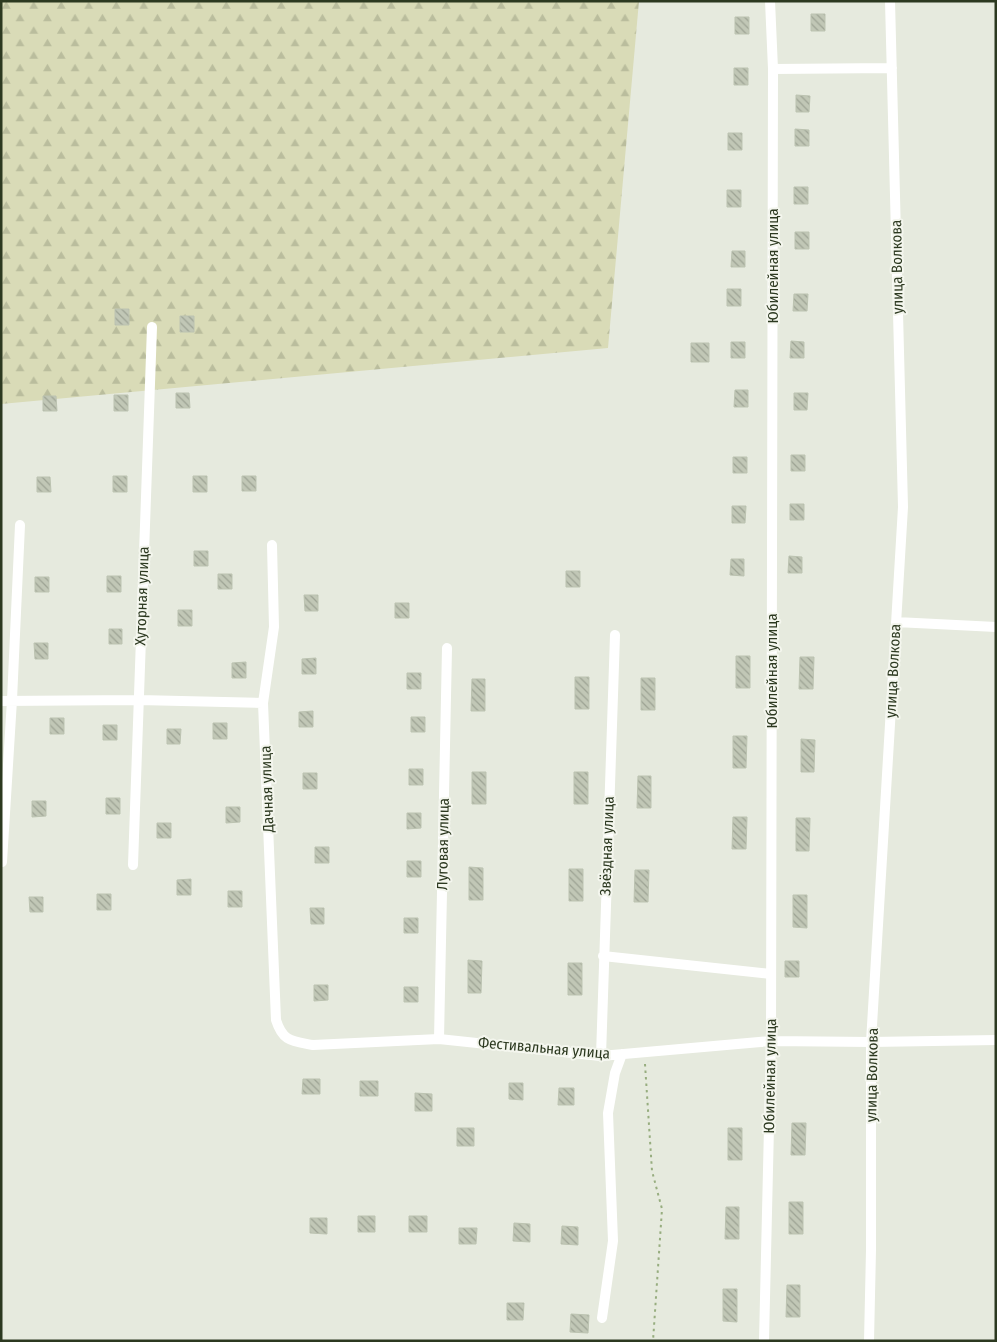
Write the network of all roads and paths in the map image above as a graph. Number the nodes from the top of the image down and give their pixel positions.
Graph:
1 (770, 1) edge
2 (890, 1) edge
3 (892, 68) junction
4 (773, 70) junction
5 (152, 327) dead end
6 (20, 525) dead end
7 (272, 545) dead end
8 (896, 622) junction
9 (996, 627) edge
10 (615, 635) dead end
11 (447, 648) dead end
12 (12, 700) junction
13 (139, 700) junction
14 (1, 701) edge
15 (264, 703) junction
16 (2, 862) edge
17 (133, 865) dead end
18 (603, 956) junction
19 (771, 974) junction
20 (280, 1033) joint
21 (439, 1039) junction
22 (771, 1040) junction
23 (996, 1040) edge
24 (871, 1042) junction
25 (644, 1052) junction
26 (622, 1054) junction
27 (601, 1056) junction
28 (602, 1318) dead end
29 (653, 1341) edge
30 (764, 1341) edge
31 (869, 1341) edge

1 - 4 street, Юбилейная улица
2 - 3 street, улица Волкова
3 - 4 street
3 - 8 street, улица Волкова
4 - 19 street, Юбилейная улица
5 - 13 street, Хуторная улица
6 - 12 street
7 - 15 street, Дачная улица
8 - 9 street
8 - 24 street, улица Волкова
10 - 18 street, Звёздная улица
11 - 21 street, Луговая улица
12 - 13 street
12 - 14 street
12 - 16 street
13 - 15 street
13 - 17 street, Хуторная улица
15 - 20 street, Дачная улица
18 - 19 street
18 - 27 street, Звёздная улица
19 - 22 street, Юбилейная улица
20 - 21 street, Фестивальная улица
21 - 27 street, Фестивальная улица
22 - 24 street, Фестивальная улица
22 - 25 street, Фестивальная улица
22 - 30 street, Юбилейная улица
23 - 24 street, Фестивальная улица
24 - 31 street, улица Волкова
25 - 26 street, Фестивальная улица
25 - 29 path
26 - 27 street, Фестивальная улица
26 - 28 street

